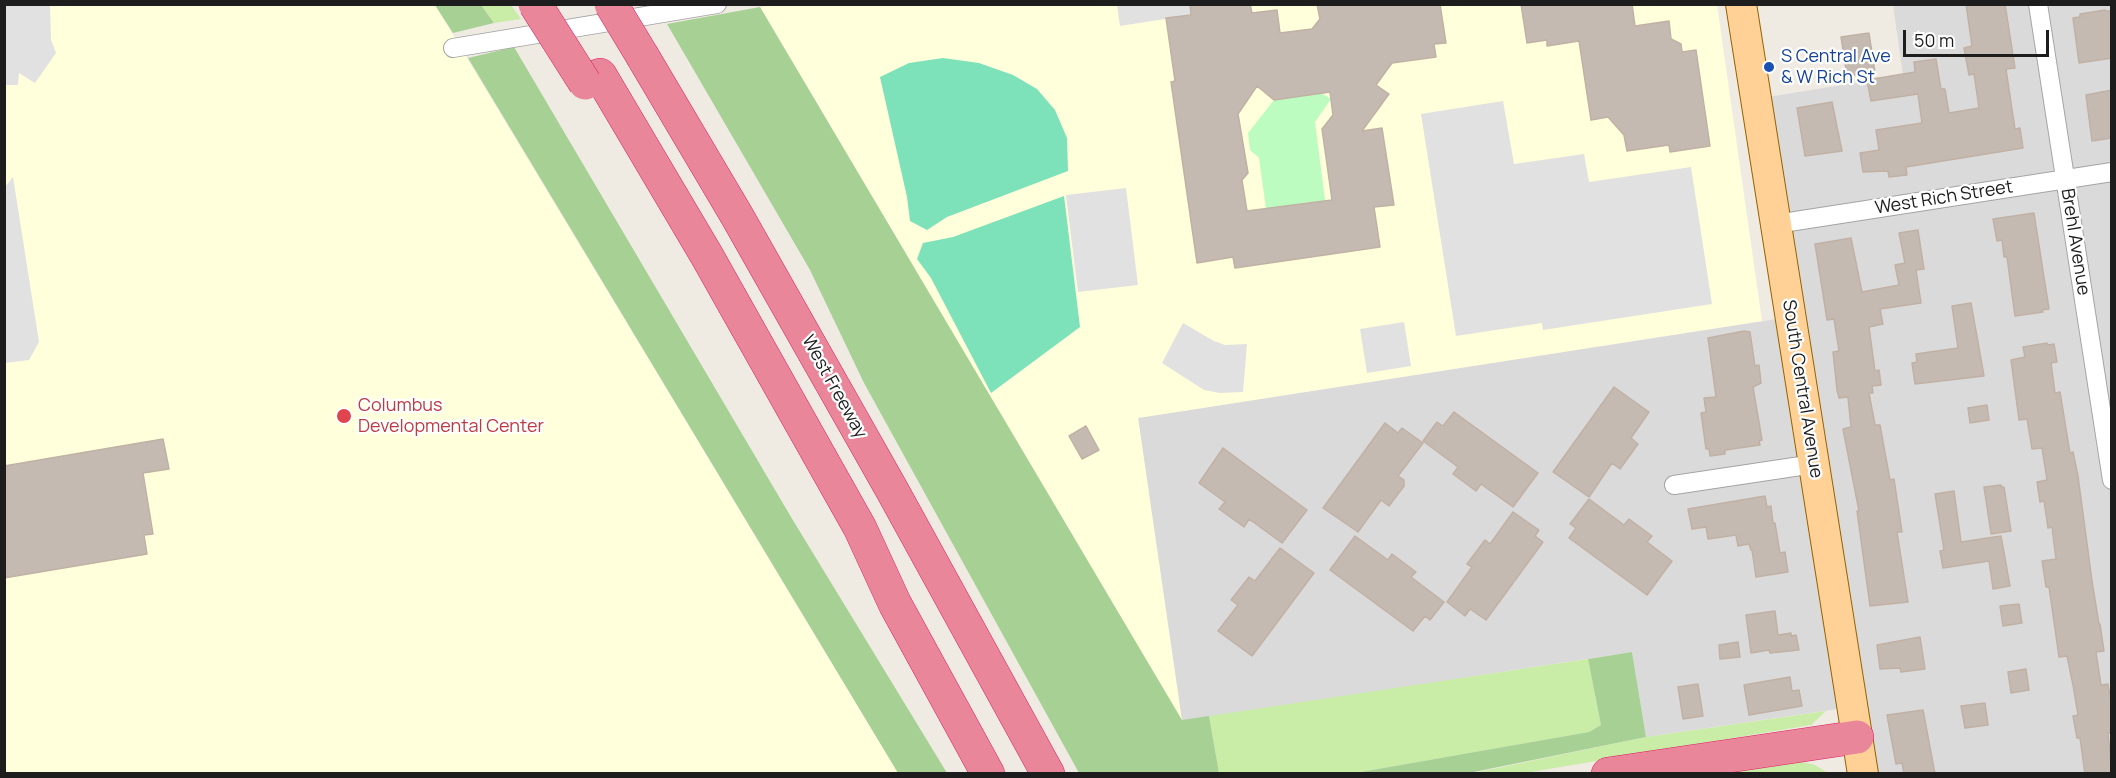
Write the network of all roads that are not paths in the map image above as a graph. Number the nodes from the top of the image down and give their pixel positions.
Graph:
1 (535, 4) edge
2 (559, 4) edge
3 (611, 4) edge
4 (717, 4) edge
5 (1741, 4) edge
6 (2038, 4) edge
7 (453, 48) dead end
8 (593, 79) junction
9 (2112, 172) edge
10 (2065, 179) junction
11 (1776, 224) junction
12 (1814, 464) junction
13 (2112, 480) edge
14 (1674, 484) dead end
15 (1857, 737) junction
16 (988, 774) edge
17 (1048, 774) edge
18 (1608, 774) edge
19 (1863, 774) edge

1 - 8 highway, bridge
2 - 8 highway
3 - 17 highway, West Freeway, bridge
4 - 7 street
5 - 11 main road, South Central Avenue
6 - 10 street, Brehl Avenue
8 - 16 highway
9 - 10 street, West Rich Street
10 - 11 street, West Rich Street
10 - 13 street, Brehl Avenue
11 - 12 main road, South Central Avenue
12 - 14 street
12 - 15 main road, South Central Avenue
15 - 18 highway
15 - 19 main road, South Central Avenue

